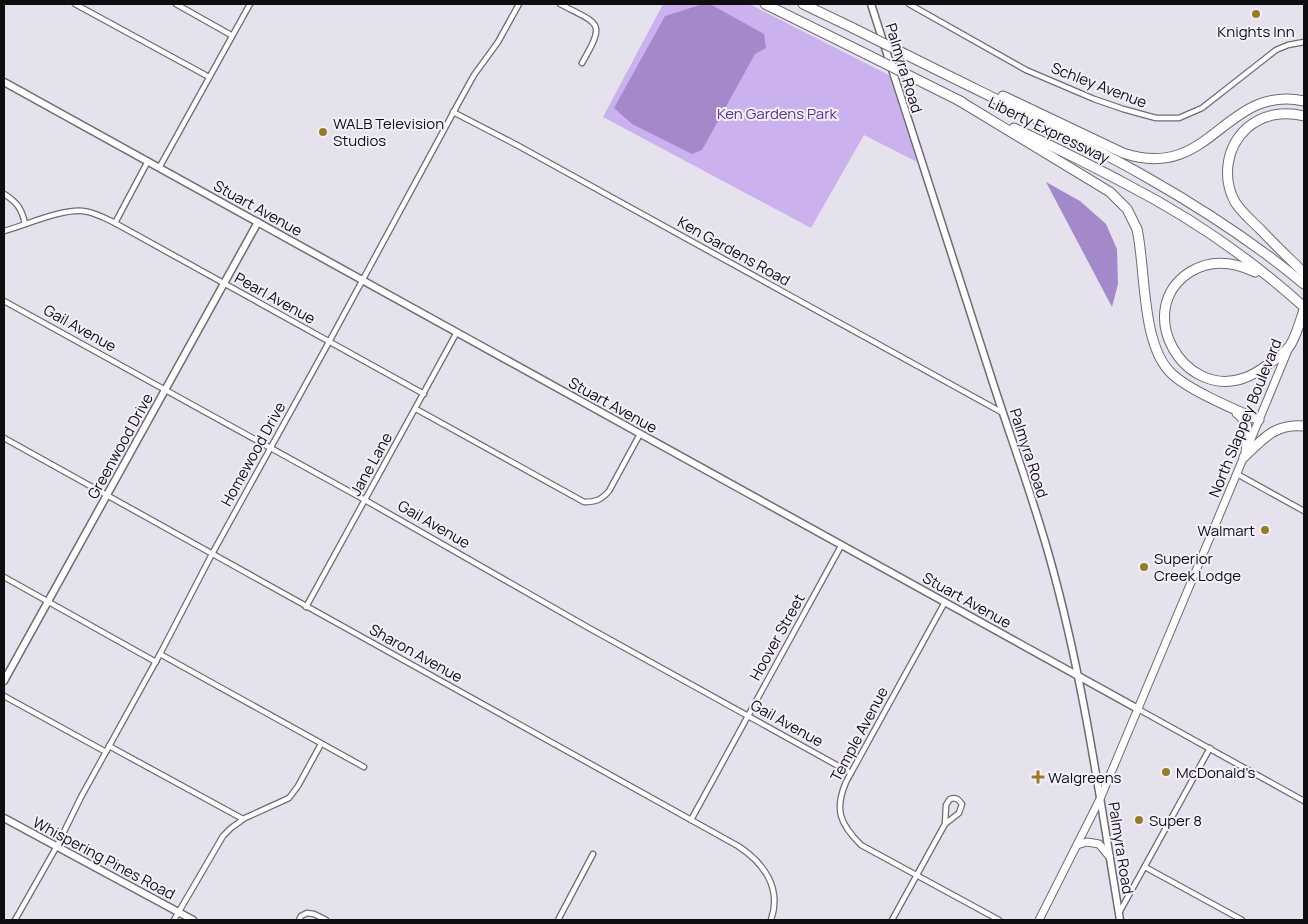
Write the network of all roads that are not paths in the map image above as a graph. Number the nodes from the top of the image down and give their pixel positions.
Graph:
1 (75, 4) edge
2 (176, 4) edge
3 (250, 4) edge
4 (519, 4) edge
5 (560, 4) edge
6 (765, 4) edge
7 (803, 4) edge
8 (871, 4) edge
9 (910, 4) edge
10 (232, 35) junction
11 (1304, 42) edge
12 (582, 64) dead end
13 (209, 77) junction
14 (4, 82) edge
15 (1304, 100) edge
16 (453, 112) junction
17 (1304, 116) edge
18 (1054, 125) junction
19 (1048, 150) junction
20 (148, 161) junction
21 (159, 168) junction
22 (4, 194) edge
23 (258, 222) junction
24 (115, 223) junction
25 (25, 224) junction
26 (4, 230) edge
27 (1291, 267) junction
28 (1304, 273) edge
29 (362, 280) junction
30 (223, 284) junction
31 (1304, 284) edge
32 (1280, 286) junction
33 (4, 300) edge
34 (1304, 308) edge
35 (457, 332) junction
36 (330, 342) junction
37 (1289, 348) junction
38 (165, 389) junction
39 (424, 394) junction
40 (1227, 405) junction
41 (416, 409) junction
42 (1003, 413) junction
43 (1259, 420) junction
44 (1304, 426) edge
45 (640, 434) junction
46 (4, 438) edge
47 (271, 448) junction
48 (1245, 454) junction
49 (1237, 474) junction
50 (107, 496) junction
51 (365, 500) junction
52 (1304, 511) edge
53 (841, 546) junction
54 (212, 554) junction
55 (4, 576) edge
56 (48, 601) junction
57 (945, 602) junction
58 (306, 607) junction
59 (160, 654) junction
60 (156, 662) junction
61 (1077, 675) junction
62 (4, 681) edge
63 (4, 696) edge
64 (1138, 709) junction
65 (749, 715) junction
66 (321, 744) junction
67 (109, 746) junction
68 (1210, 748) junction
69 (106, 752) junction
70 (364, 767) dead end
71 (851, 773) junction
72 (1100, 799) junction
73 (1304, 801) edge
74 (4, 818) edge
75 (243, 819) junction
76 (691, 820) junction
77 (946, 824) junction
78 (1077, 845) junction
79 (57, 846) junction
80 (593, 854) dead end
81 (1109, 856) junction
82 (1145, 866) junction
83 (917, 876) junction
84 (179, 913) junction
85 (1119, 917) edge
86 (14, 920) edge
87 (174, 920) edge
88 (192, 920) edge
89 (299, 920) edge
90 (326, 920) edge
91 (558, 920) edge
92 (770, 920) edge
93 (892, 920) edge
94 (999, 920) edge
95 (1039, 920) edge
96 (1242, 920) edge

1 - 13 street
2 - 10 street
3 - 10 street
4 - 16 street, Homewood Drive
5 - 12 street
6 - 19 highway, bridge
7 - 18 highway, bridge
8 - 42 street, Palmyra Road
9 - 11 street, Schley Avenue
10 - 13 street
13 - 21 street
14 - 20 street, Stuart Avenue
15 - 18 highway
16 - 29 street, Homewood Drive
16 - 42 street, Ken Gardens Road
17 - 27 highway
18 - 27 highway, Liberty Expressway
19 - 32 highway, Liberty Expressway
19 - 40 highway
20 - 21 street, Stuart Avenue
20 - 24 street
21 - 23 street, Stuart Avenue
22 - 25 street
23 - 29 street, Stuart Avenue
23 - 30 street, Greenwood Drive
24 - 25 street, Pearl Avenue
24 - 30 street, Pearl Avenue
25 - 26 street, Pearl Avenue
27 - 28 highway
27 - 31 highway, Liberty Expressway
29 - 35 street, Stuart Avenue
29 - 36 street, Homewood Drive
30 - 36 street, Pearl Avenue
30 - 38 street, Greenwood Drive
32 - 34 highway, Liberty Expressway
32 - 37 highway
33 - 38 street, Gail Avenue
34 - 37 highway, North Slappey Boulevard
35 - 39 street, Jane Lane
35 - 45 street, Stuart Avenue
36 - 39 street, Pearl Avenue
36 - 47 street, Homewood Drive
37 - 43 main road, North Slappey Boulevard
38 - 47 street, Gail Avenue
38 - 50 street, Greenwood Drive
39 - 41 street, Jane Lane
40 - 43 highway
40 - 48 highway
41 - 45 street
41 - 51 street, Jane Lane
42 - 61 street, Palmyra Road
43 - 48 main road, North Slappey Boulevard
44 - 48 highway
45 - 53 street, Stuart Avenue
46 - 50 street, Sharon Avenue
47 - 51 street, Gail Avenue
47 - 54 street, Homewood Drive
48 - 49 main road, North Slappey Boulevard
49 - 52 street
49 - 64 main road, North Slappey Boulevard
50 - 54 street, Sharon Avenue
50 - 56 street, Greenwood Drive
51 - 58 street, Jane Lane
51 - 65 street, Gail Avenue
53 - 57 street, Stuart Avenue
53 - 65 street, Hoover Street
54 - 58 street, Sharon Avenue
54 - 59 street, Homewood Drive
55 - 56 street
56 - 60 street
56 - 62 street, Greenwood Drive
57 - 61 street, Stuart Avenue
57 - 71 street, Temple Avenue
58 - 76 street, Sharon Avenue
59 - 60 street, Homewood Drive
59 - 66 street
60 - 67 street, Homewood Drive
61 - 64 street, Stuart Avenue
61 - 72 street, Palmyra Road
63 - 69 street
64 - 68 street, Stuart Avenue
64 - 72 main road, North Slappey Boulevard
65 - 71 street, Gail Avenue
65 - 76 street, Hoover Street
66 - 70 street
66 - 75 street
67 - 69 street, Homewood Drive
67 - 75 street
68 - 73 street, Stuart Avenue
68 - 82 street
69 - 79 street, Homewood Drive
71 - 83 street, Temple Avenue
72 - 78 main road, North Slappey Boulevard
72 - 81 street, Palmyra Road
74 - 79 street, Whispering Pines Road
75 - 84 street
76 - 92 street, Sharon Avenue
77 - 77 street
77 - 83 street
78 - 81 main road
78 - 95 main road, North Slappey Boulevard
79 - 84 street, Whispering Pines Road
79 - 86 street, Homewood Drive
80 - 91 street
81 - 85 street, Palmyra Road
82 - 85 street
82 - 96 street
83 - 93 street
83 - 94 street, Temple Avenue
84 - 87 street
84 - 88 street, Whispering Pines Road
89 - 90 street

